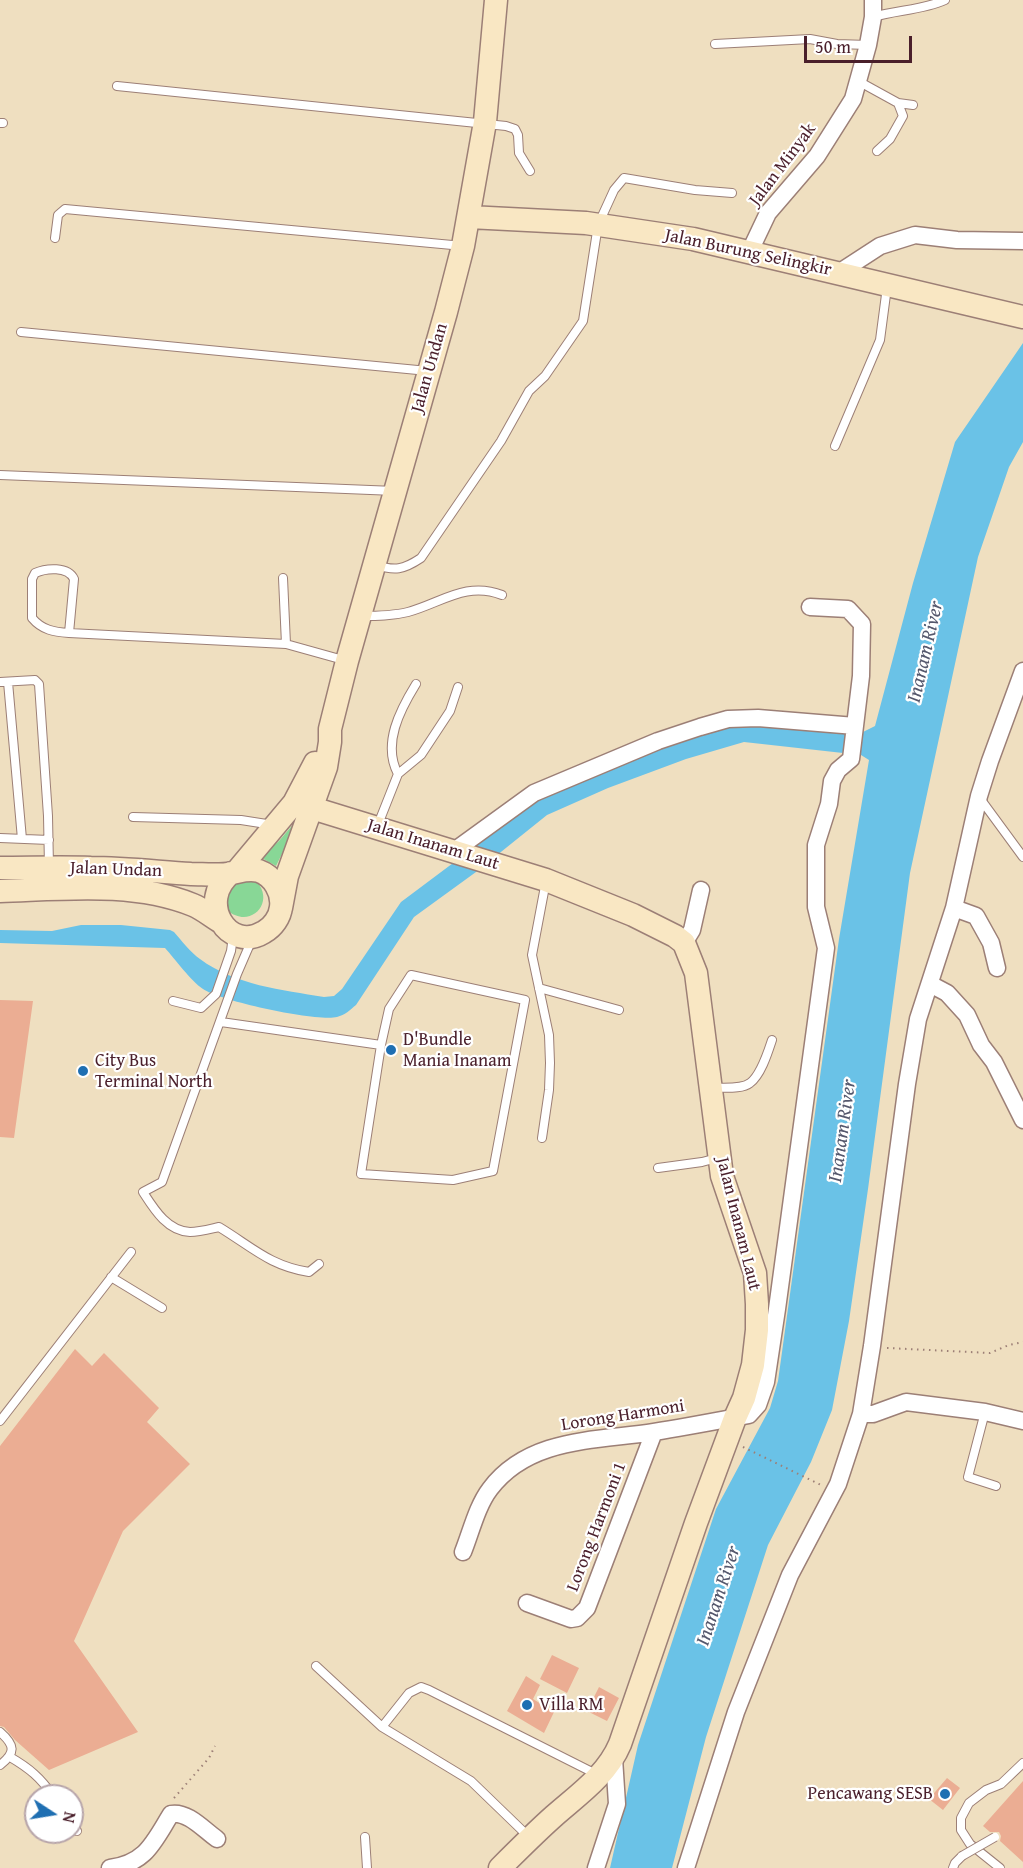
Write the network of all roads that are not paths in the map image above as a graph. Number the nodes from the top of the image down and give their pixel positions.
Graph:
1 (496, 0) edge
2 (945, 0) edge
3 (873, 8) edge
4 (715, 44) dead end
5 (868, 45) junction
6 (858, 81) junction
7 (117, 86) dead end
8 (898, 103) junction
9 (913, 105) dead end
10 (485, 122) junction
11 (877, 151) dead end
12 (530, 171) dead end
13 (732, 193) dead end
14 (469, 217) junction
15 (598, 225) junction
16 (55, 238) dead end
17 (1023, 242) edge
18 (463, 246) junction
19 (750, 251) junction
20 (840, 272) junction
21 (887, 284) junction
22 (1020, 316) edge
23 (21, 332) dead end
24 (429, 371) junction
25 (835, 446) dead end
26 (0, 475) edge
27 (395, 491) junction
28 (375, 565) junction
29 (283, 578) dead end
30 (502, 595) dead end
31 (810, 607) dead end
32 (360, 616) junction
33 (69, 633) junction
34 (286, 645) junction
35 (347, 662) junction
36 (1023, 671) edge
37 (4, 682) edge
38 (416, 684) dead end
39 (458, 687) dead end
40 (855, 726) junction
41 (330, 729) junction
42 (398, 774) junction
43 (979, 796) junction
44 (312, 808) junction
45 (133, 817) dead end
46 (376, 828) junction
47 (270, 833) junction
48 (0, 838) edge
49 (22, 839) junction
50 (49, 840) junction
51 (454, 851) junction
52 (1023, 857) edge
53 (0, 868) edge
54 (49, 868) junction
55 (234, 872) junction
56 (546, 880) junction
57 (701, 890) dead end
58 (0, 891) edge
59 (57, 898) dead end
60 (0, 900) edge
61 (281, 908) junction
62 (954, 909) junction
63 (236, 930) junction
64 (684, 943) junction
65 (997, 969) dead end
66 (930, 984) junction
67 (539, 988) junction
68 (173, 1001) dead end
69 (619, 1010) dead end
70 (221, 1022) junction
71 (772, 1040) dead end
72 (381, 1045) junction
73 (711, 1088) junction
74 (1023, 1120) edge
75 (542, 1138) dead end
76 (720, 1157) junction
77 (658, 1168) dead end
78 (131, 1252) dead end
79 (319, 1264) dead end
80 (111, 1277) junction
81 (162, 1308) dead end
82 (985, 1412) junction
83 (861, 1414) junction
84 (735, 1418) junction
85 (1023, 1420) edge
86 (0, 1421) edge
87 (654, 1432) junction
88 (996, 1486) dead end
89 (464, 1552) dead end
90 (527, 1603) dead end
91 (316, 1666) dead end
92 (382, 1727) junction
93 (0, 1732) edge
94 (10, 1757) junction
95 (614, 1758) junction
96 (1023, 1763) edge
97 (0, 1765) edge
98 (598, 1775) junction
99 (45, 1784) edge
100 (365, 1837) dead end
101 (995, 1837) dead end
102 (217, 1839) dead end
103 (530, 1839) junction
104 (110, 1868) edge
105 (367, 1868) edge
106 (500, 1868) edge
107 (596, 1868) edge
108 (686, 1868) edge
109 (953, 1868) edge
110 (1000, 1868) edge

1 - 10 street, Jalan Undan
2 - 3 lane
3 - 5 street, Jalan Minyak
4 - 5 lane
5 - 6 street, Jalan Minyak
6 - 8 lane
6 - 19 street, Jalan Minyak
7 - 10 lane
8 - 9 lane
8 - 11 lane
10 - 12 lane
10 - 14 street, Jalan Undan
13 - 15 lane
14 - 15 street, Jalan Burung Selingkir
14 - 18 street, Jalan Undan
15 - 19 street, Jalan Burung Selingkir
15 - 28 lane
16 - 18 lane
17 - 20 street
18 - 24 street, Jalan Undan
19 - 20 street, Jalan Burung Selingkir
20 - 21 street, Jalan Burung Selingkir
21 - 22 street, Jalan Burung Selingkir
21 - 25 lane
23 - 24 lane
24 - 27 street, Jalan Undan
26 - 27 lane
27 - 28 street, Jalan Undan
28 - 32 street, Jalan Undan
29 - 34 lane
30 - 32 lane
31 - 40 street
32 - 35 street, Jalan Undan
33 - 33 lane
33 - 34 lane
34 - 35 lane
35 - 41 street, Jalan Undan
36 - 43 street
37 - 49 lane
37 - 50 lane
38 - 42 lane
39 - 42 lane
40 - 51 street
40 - 84 street
41 - 44 street, Jalan Undan
41 - 47 street, Jalan Undan
42 - 46 lane
43 - 52 lane
43 - 62 street
44 - 46 street, Jalan Inanam Laut
44 - 47 street
44 - 61 street, Jalan Undan
45 - 47 lane
46 - 51 street, Jalan Inanam Laut
47 - 55 street, Jalan Undan
48 - 49 lane
49 - 50 lane
50 - 54 lane
51 - 56 street, Jalan Inanam Laut
53 - 54 street, Jalan Undan
54 - 55 street, Jalan Undan
55 - 61 street, Jalan Undan
55 - 63 street, Jalan Undan
56 - 64 street, Jalan Inanam Laut
56 - 67 lane
57 - 64 street
58 - 63 street, Jalan Undan
59 - 60 lane
61 - 63 street, Jalan Undan
62 - 65 street
62 - 66 street
63 - 68 lane
63 - 70 lane
64 - 73 street, Jalan Inanam Laut
66 - 74 street
66 - 83 street
67 - 69 lane
67 - 75 lane
70 - 72 lane
70 - 79 lane
71 - 73 lane
72 - 72 lane
73 - 76 street, Jalan Inanam Laut
76 - 77 lane
76 - 84 street, Jalan Inanam Laut
78 - 80 lane
80 - 81 lane
80 - 86 lane
82 - 83 street
82 - 85 street
82 - 88 lane
83 - 108 street
84 - 87 street, Lorong Harmoni
84 - 95 street, Jalan Inanam Laut
87 - 89 street, Lorong Harmoni
87 - 90 street, Lorong Harmoni 1
91 - 92 lane
92 - 98 lane
92 - 103 lane
93 - 94 lane
94 - 97 lane
94 - 99 lane
95 - 98 street, Jalan Inanam Laut
95 - 107 street
96 - 110 lane
98 - 103 street, Jalan Inanam Laut
100 - 105 lane
101 - 109 lane, bridge
102 - 104 street
103 - 106 street, Jalan Inanam Laut

